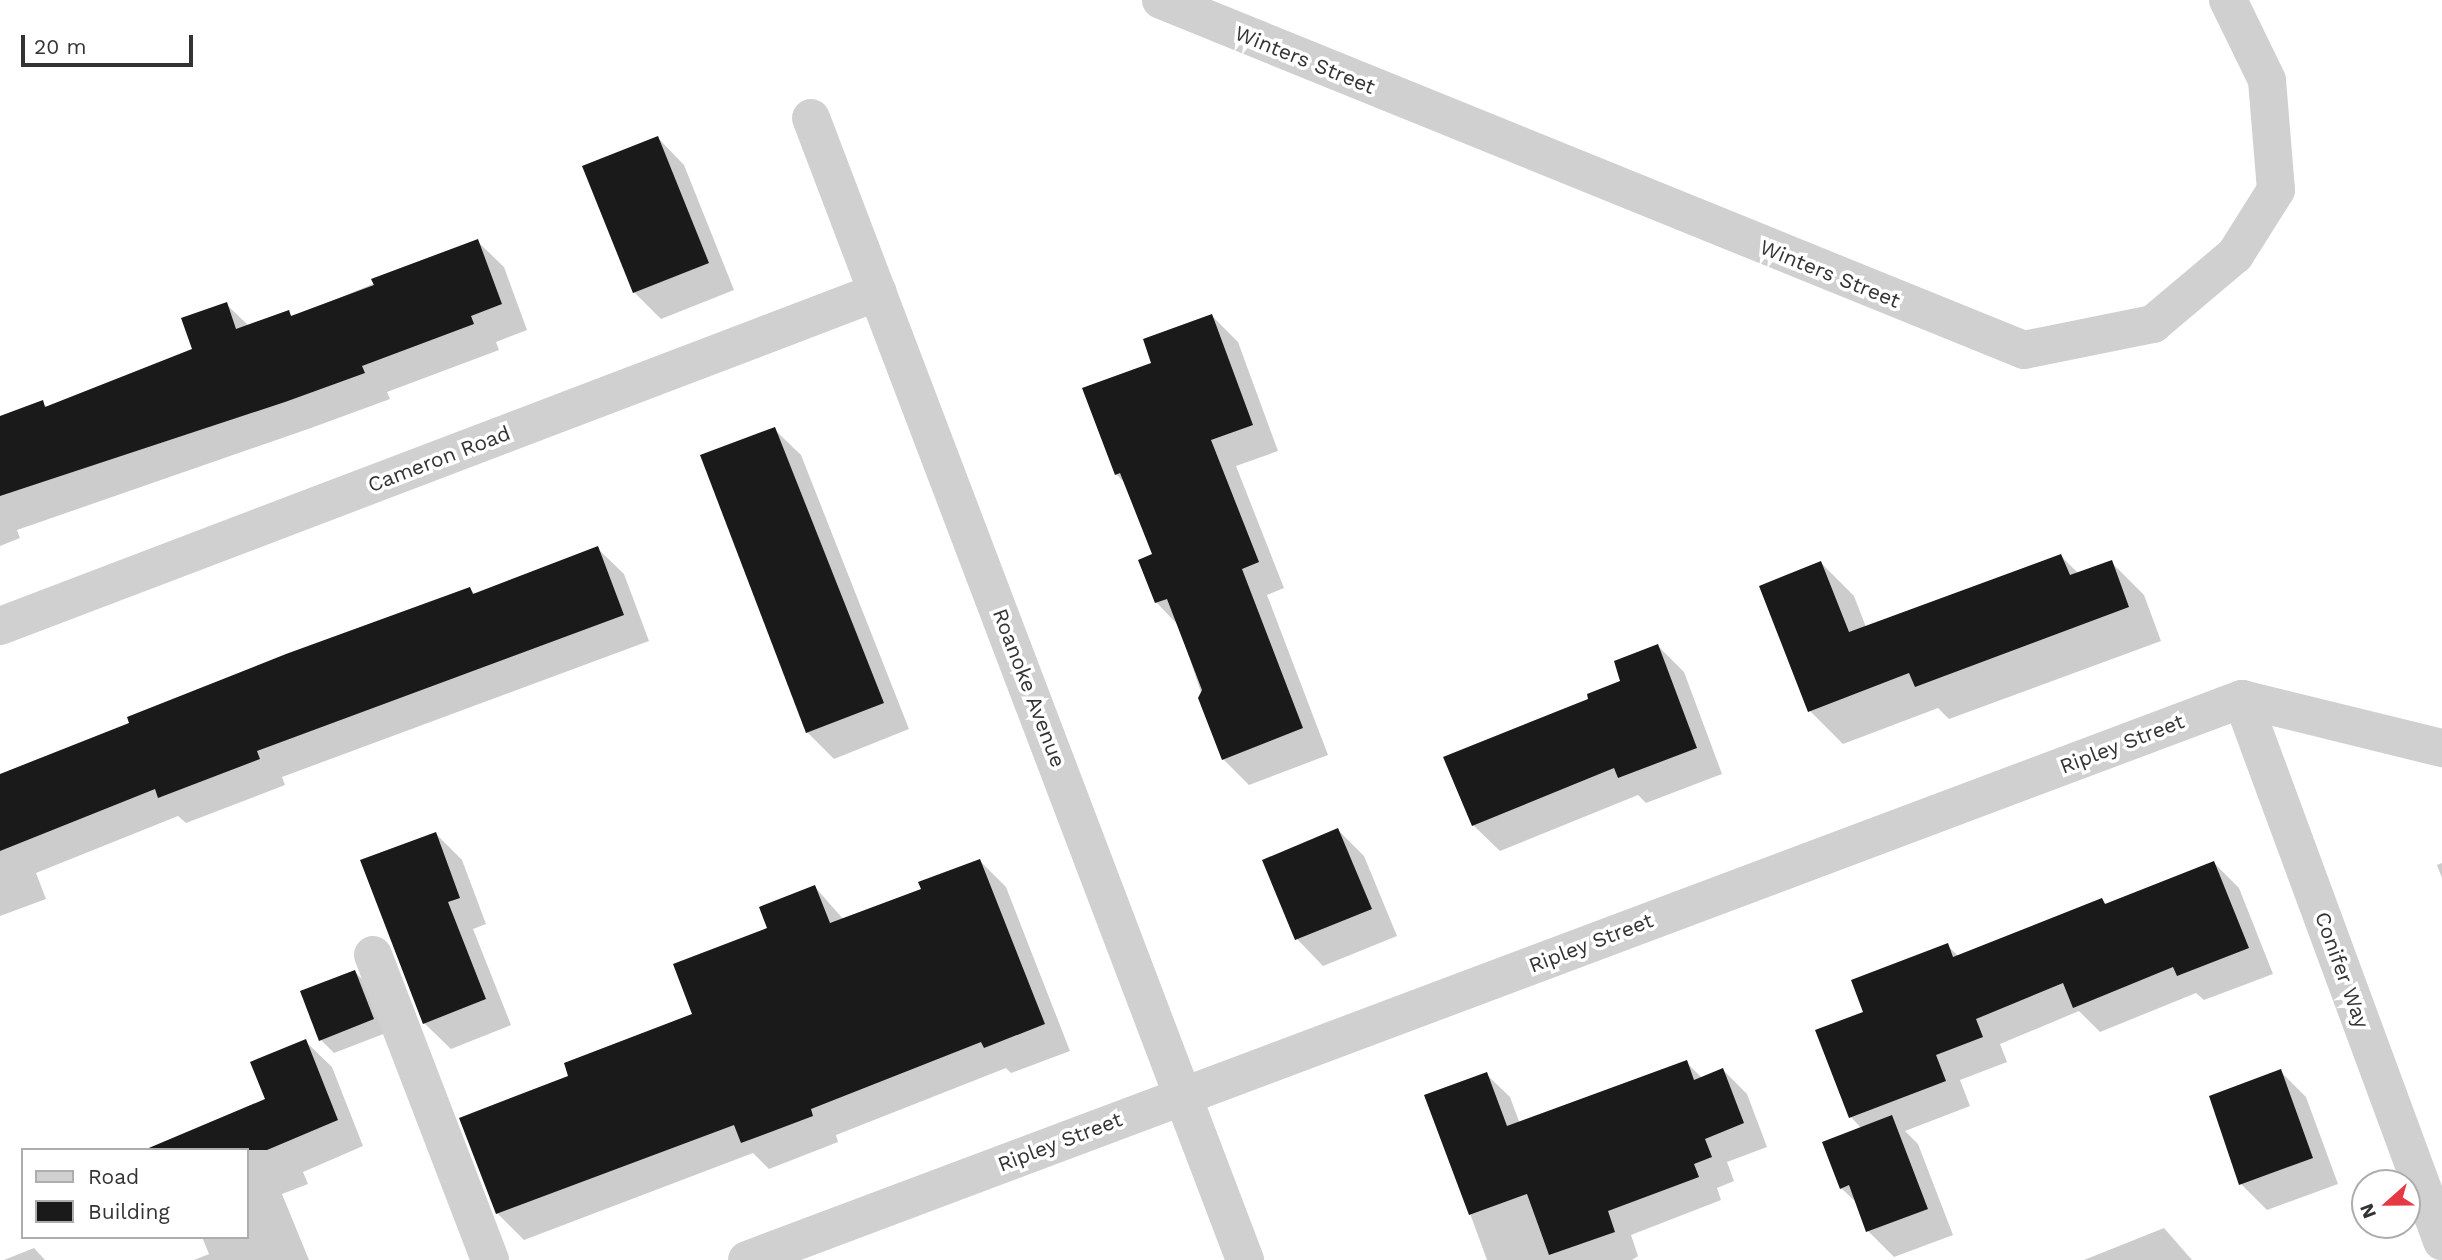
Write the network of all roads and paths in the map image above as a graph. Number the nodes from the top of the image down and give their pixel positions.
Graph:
1 (1161, 0) edge
2 (2228, 0) edge
3 (811, 118) dead end
4 (878, 292) junction
5 (0, 626) edge
6 (2242, 699) junction
7 (2442, 748) edge
8 (373, 955) dead end
9 (1183, 1096) junction
10 (2442, 1241) edge
11 (490, 1260) edge
12 (747, 1260) edge
13 (1245, 1260) edge

1 - 2 street, Winters Street
3 - 4 street, Roanoke Avenue
4 - 5 street, Cameron Road
4 - 9 street, Roanoke Avenue
6 - 7 street
6 - 9 street, Ripley Street
6 - 10 street, Conifer Way
8 - 11 street
9 - 12 street, Ripley Street
9 - 13 street, Roanoke Avenue

